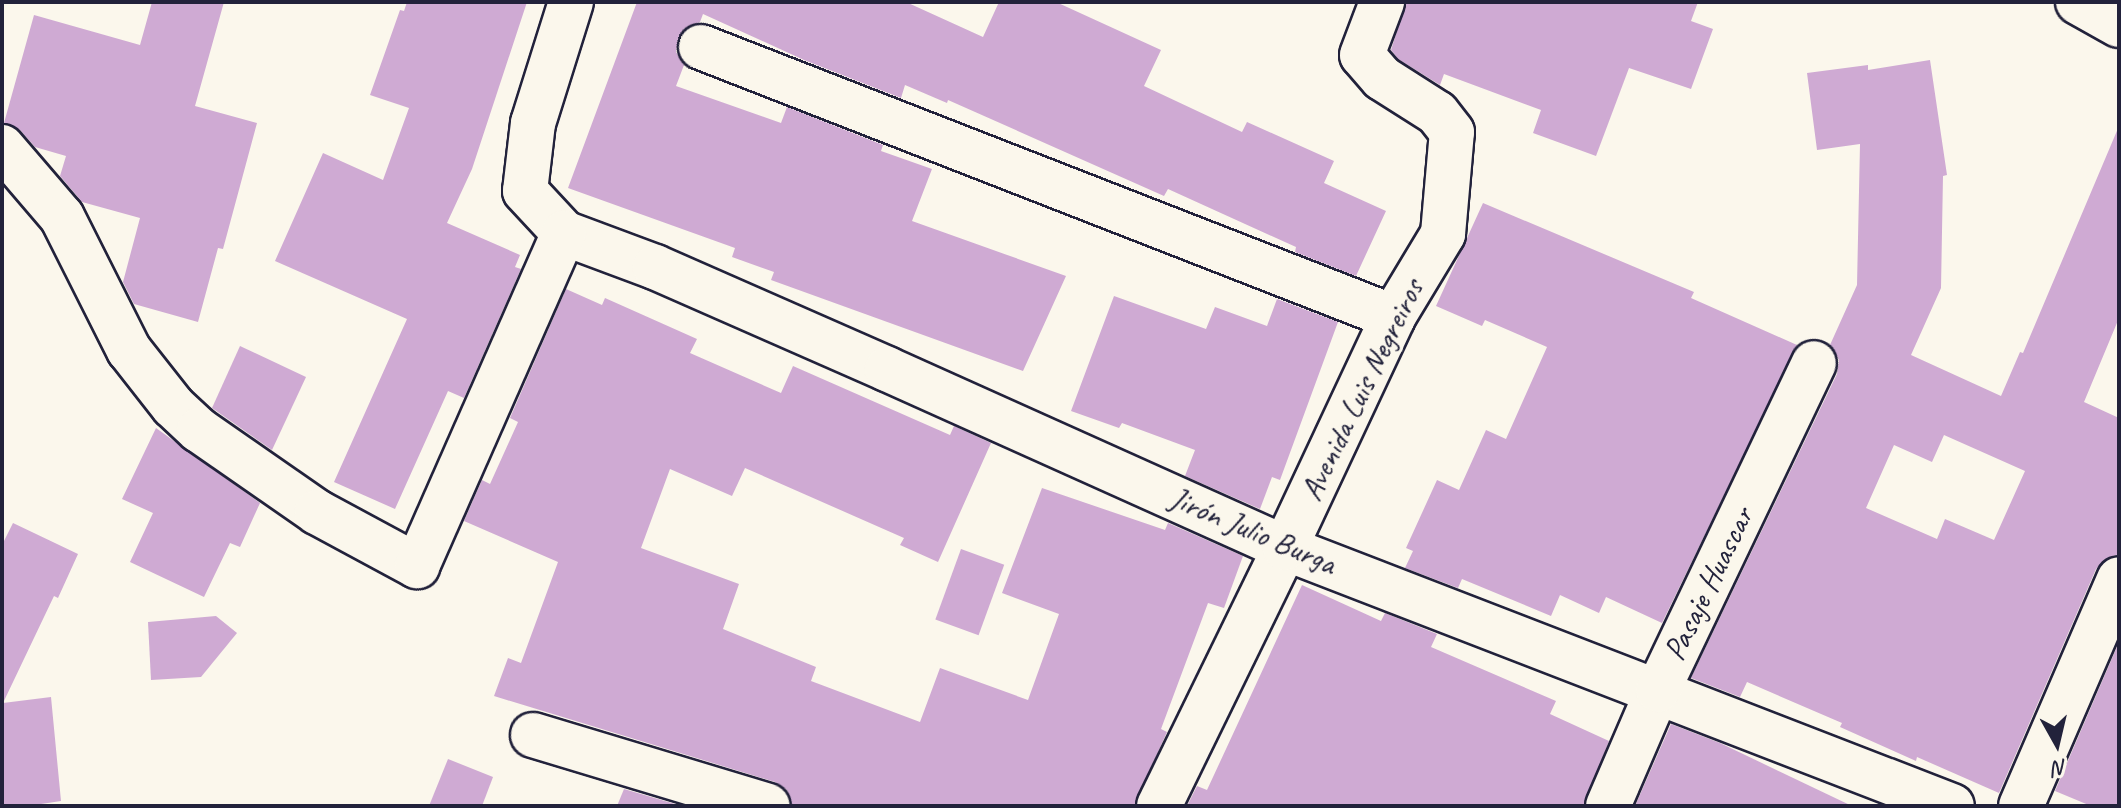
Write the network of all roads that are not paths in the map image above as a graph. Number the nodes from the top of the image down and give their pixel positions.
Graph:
1 (571, 2) edge
2 (1382, 2) edge
3 (2078, 2) edge
4 (2119, 25) edge
5 (701, 47) dead end
6 (2, 147) edge
7 (564, 233) junction
8 (1393, 317) junction
9 (1814, 363) dead end
10 (1285, 548) junction
11 (2119, 579) edge
12 (1658, 690) junction
13 (533, 735) dead end
14 (768, 806) edge
15 (1159, 806) edge
16 (1608, 806) edge
17 (1952, 806) edge
18 (2021, 806) edge

1 - 7 street
2 - 8 street, Avenida Luis Negreiros
3 - 4 street
5 - 8 street
6 - 7 street
7 - 10 street, Jirón Julio Burga
8 - 10 street, Avenida Luis Negreiros
9 - 12 street, Pasaje Huascar
10 - 12 street, Jirón Julio Burga
10 - 15 street, Avenida Luis Negreiros
11 - 18 street
12 - 16 street, Pasaje Huascar
12 - 17 street, Jirón Julio Burga
13 - 14 street

